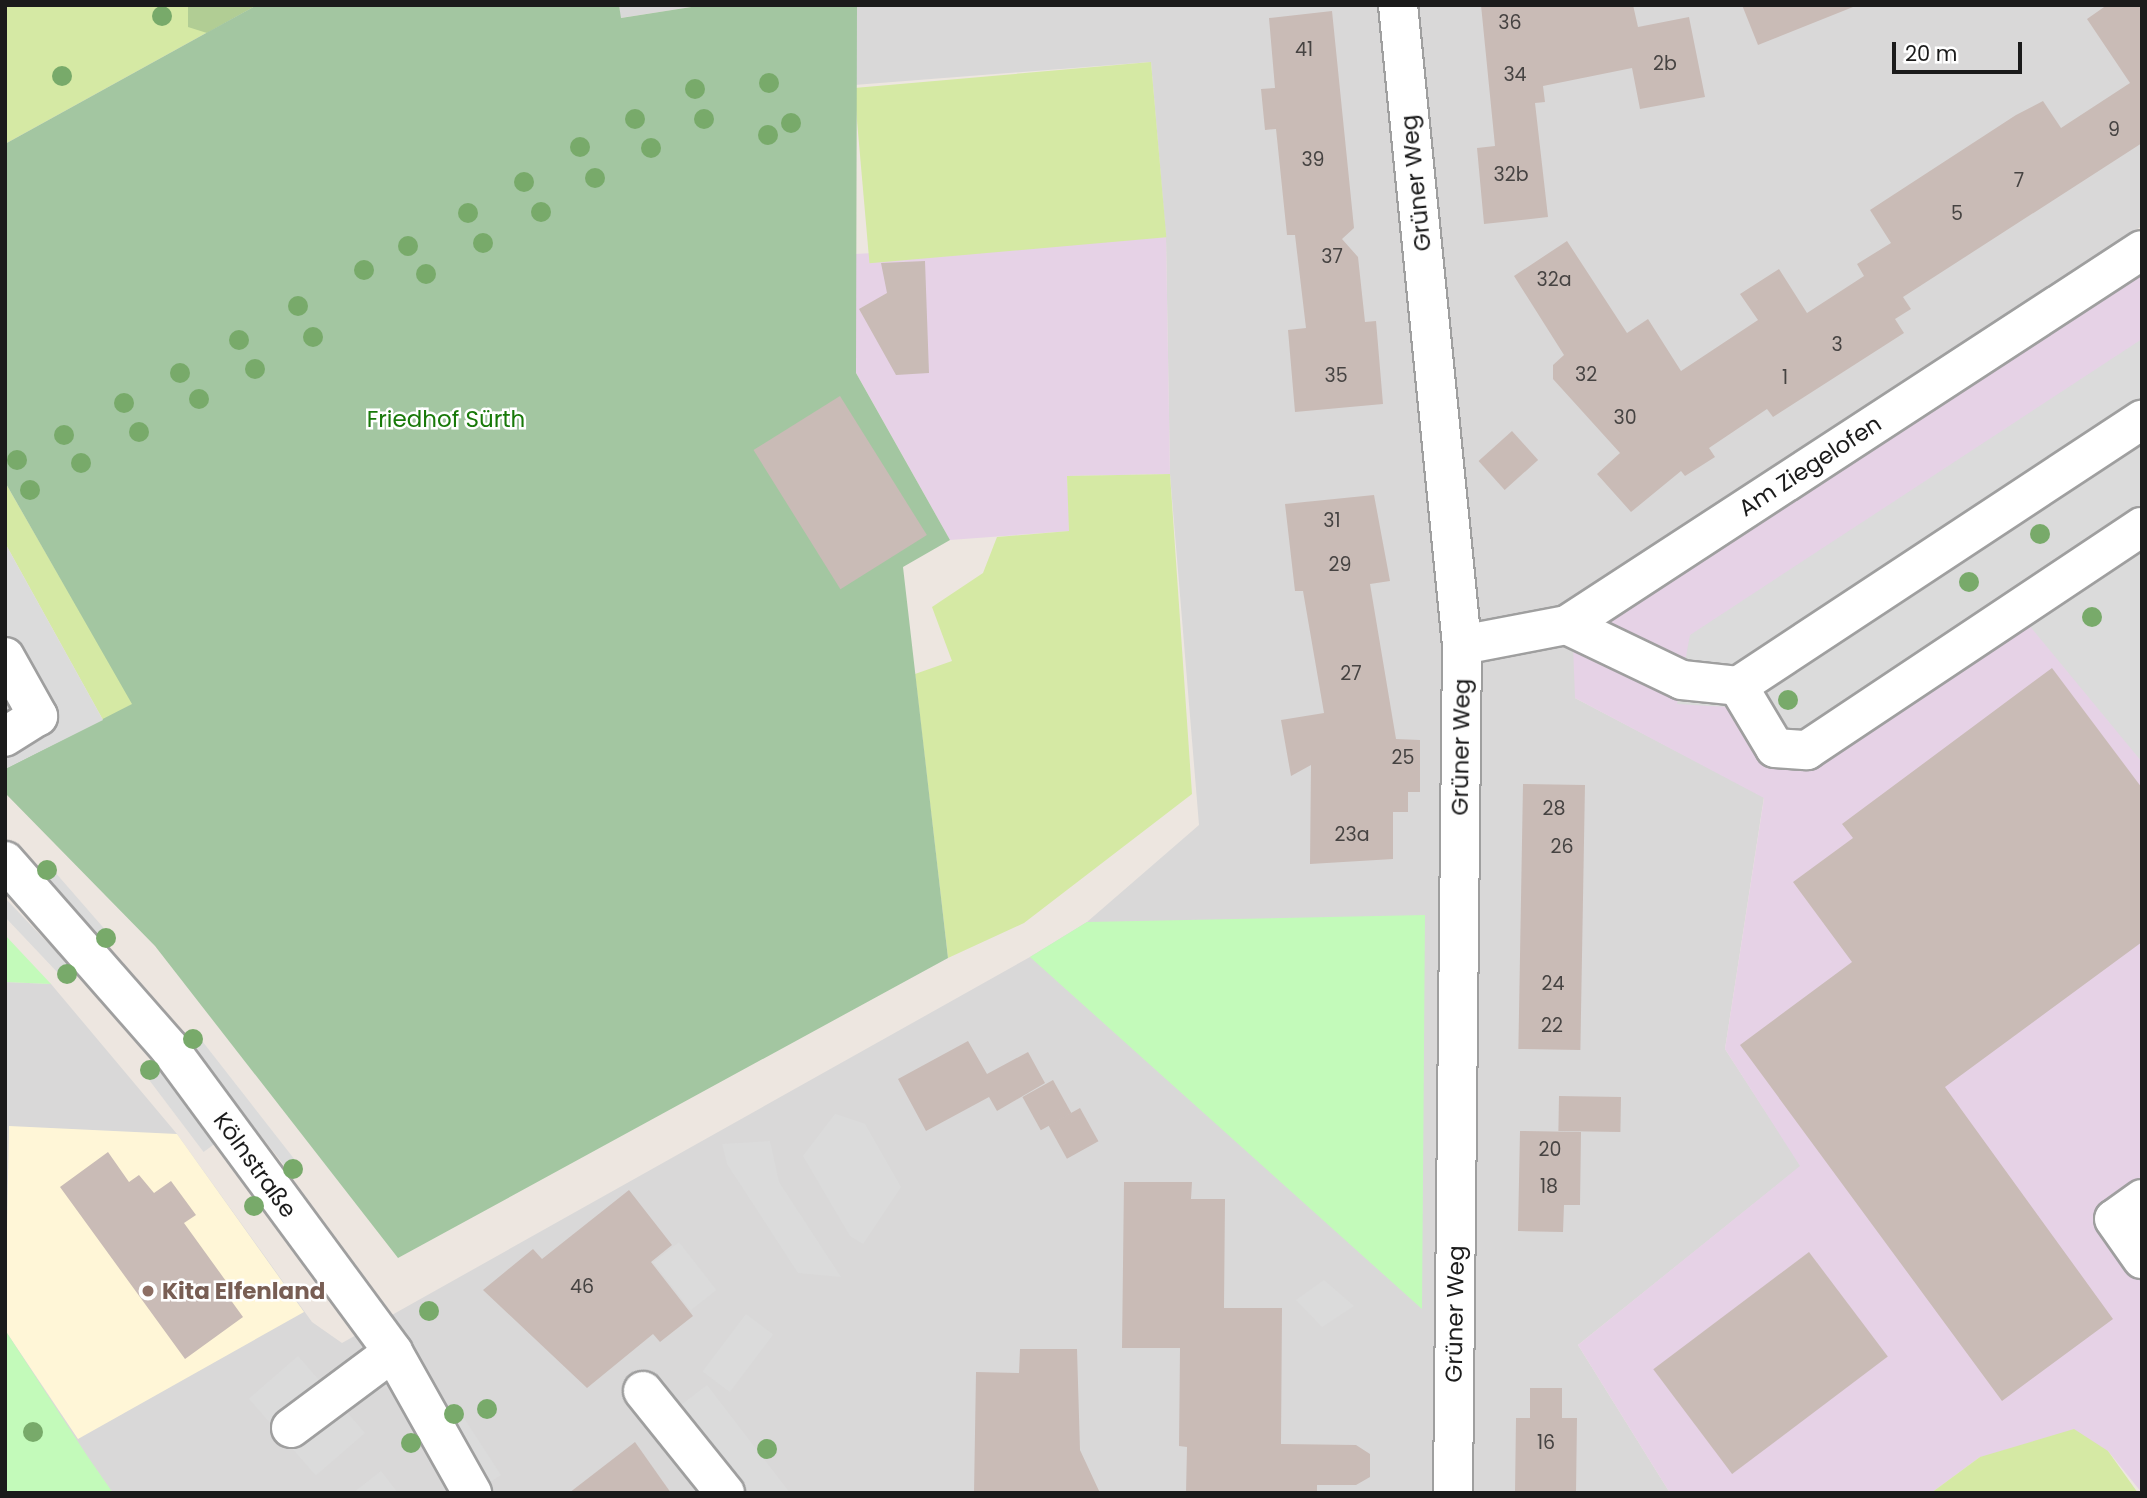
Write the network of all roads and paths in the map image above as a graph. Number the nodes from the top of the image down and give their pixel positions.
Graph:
1 (1398, 5) edge
2 (2142, 250) edge
3 (2142, 420) edge
4 (2142, 527) edge
5 (1567, 625) junction
6 (1462, 645) junction
7 (5, 657) edge
8 (1738, 687) junction
9 (5, 737) edge
10 (5, 861) edge
11 (2142, 1199) edge
12 (2142, 1259) edge
13 (393, 1352) junction
14 (643, 1391) dead end
15 (291, 1428) dead end
16 (460, 1488) edge
17 (725, 1493) edge
18 (1453, 1493) edge

1 - 6 street, Grüner Weg
2 - 5 street, Am Ziegelofen
3 - 8 street
4 - 8 street
5 - 6 street, Am Ziegelofen
5 - 8 street
6 - 18 street, Grüner Weg
7 - 9 street
10 - 13 street, Kölnstraße
11 - 12 street
13 - 15 street
13 - 16 street, Kölnstraße
14 - 17 street

